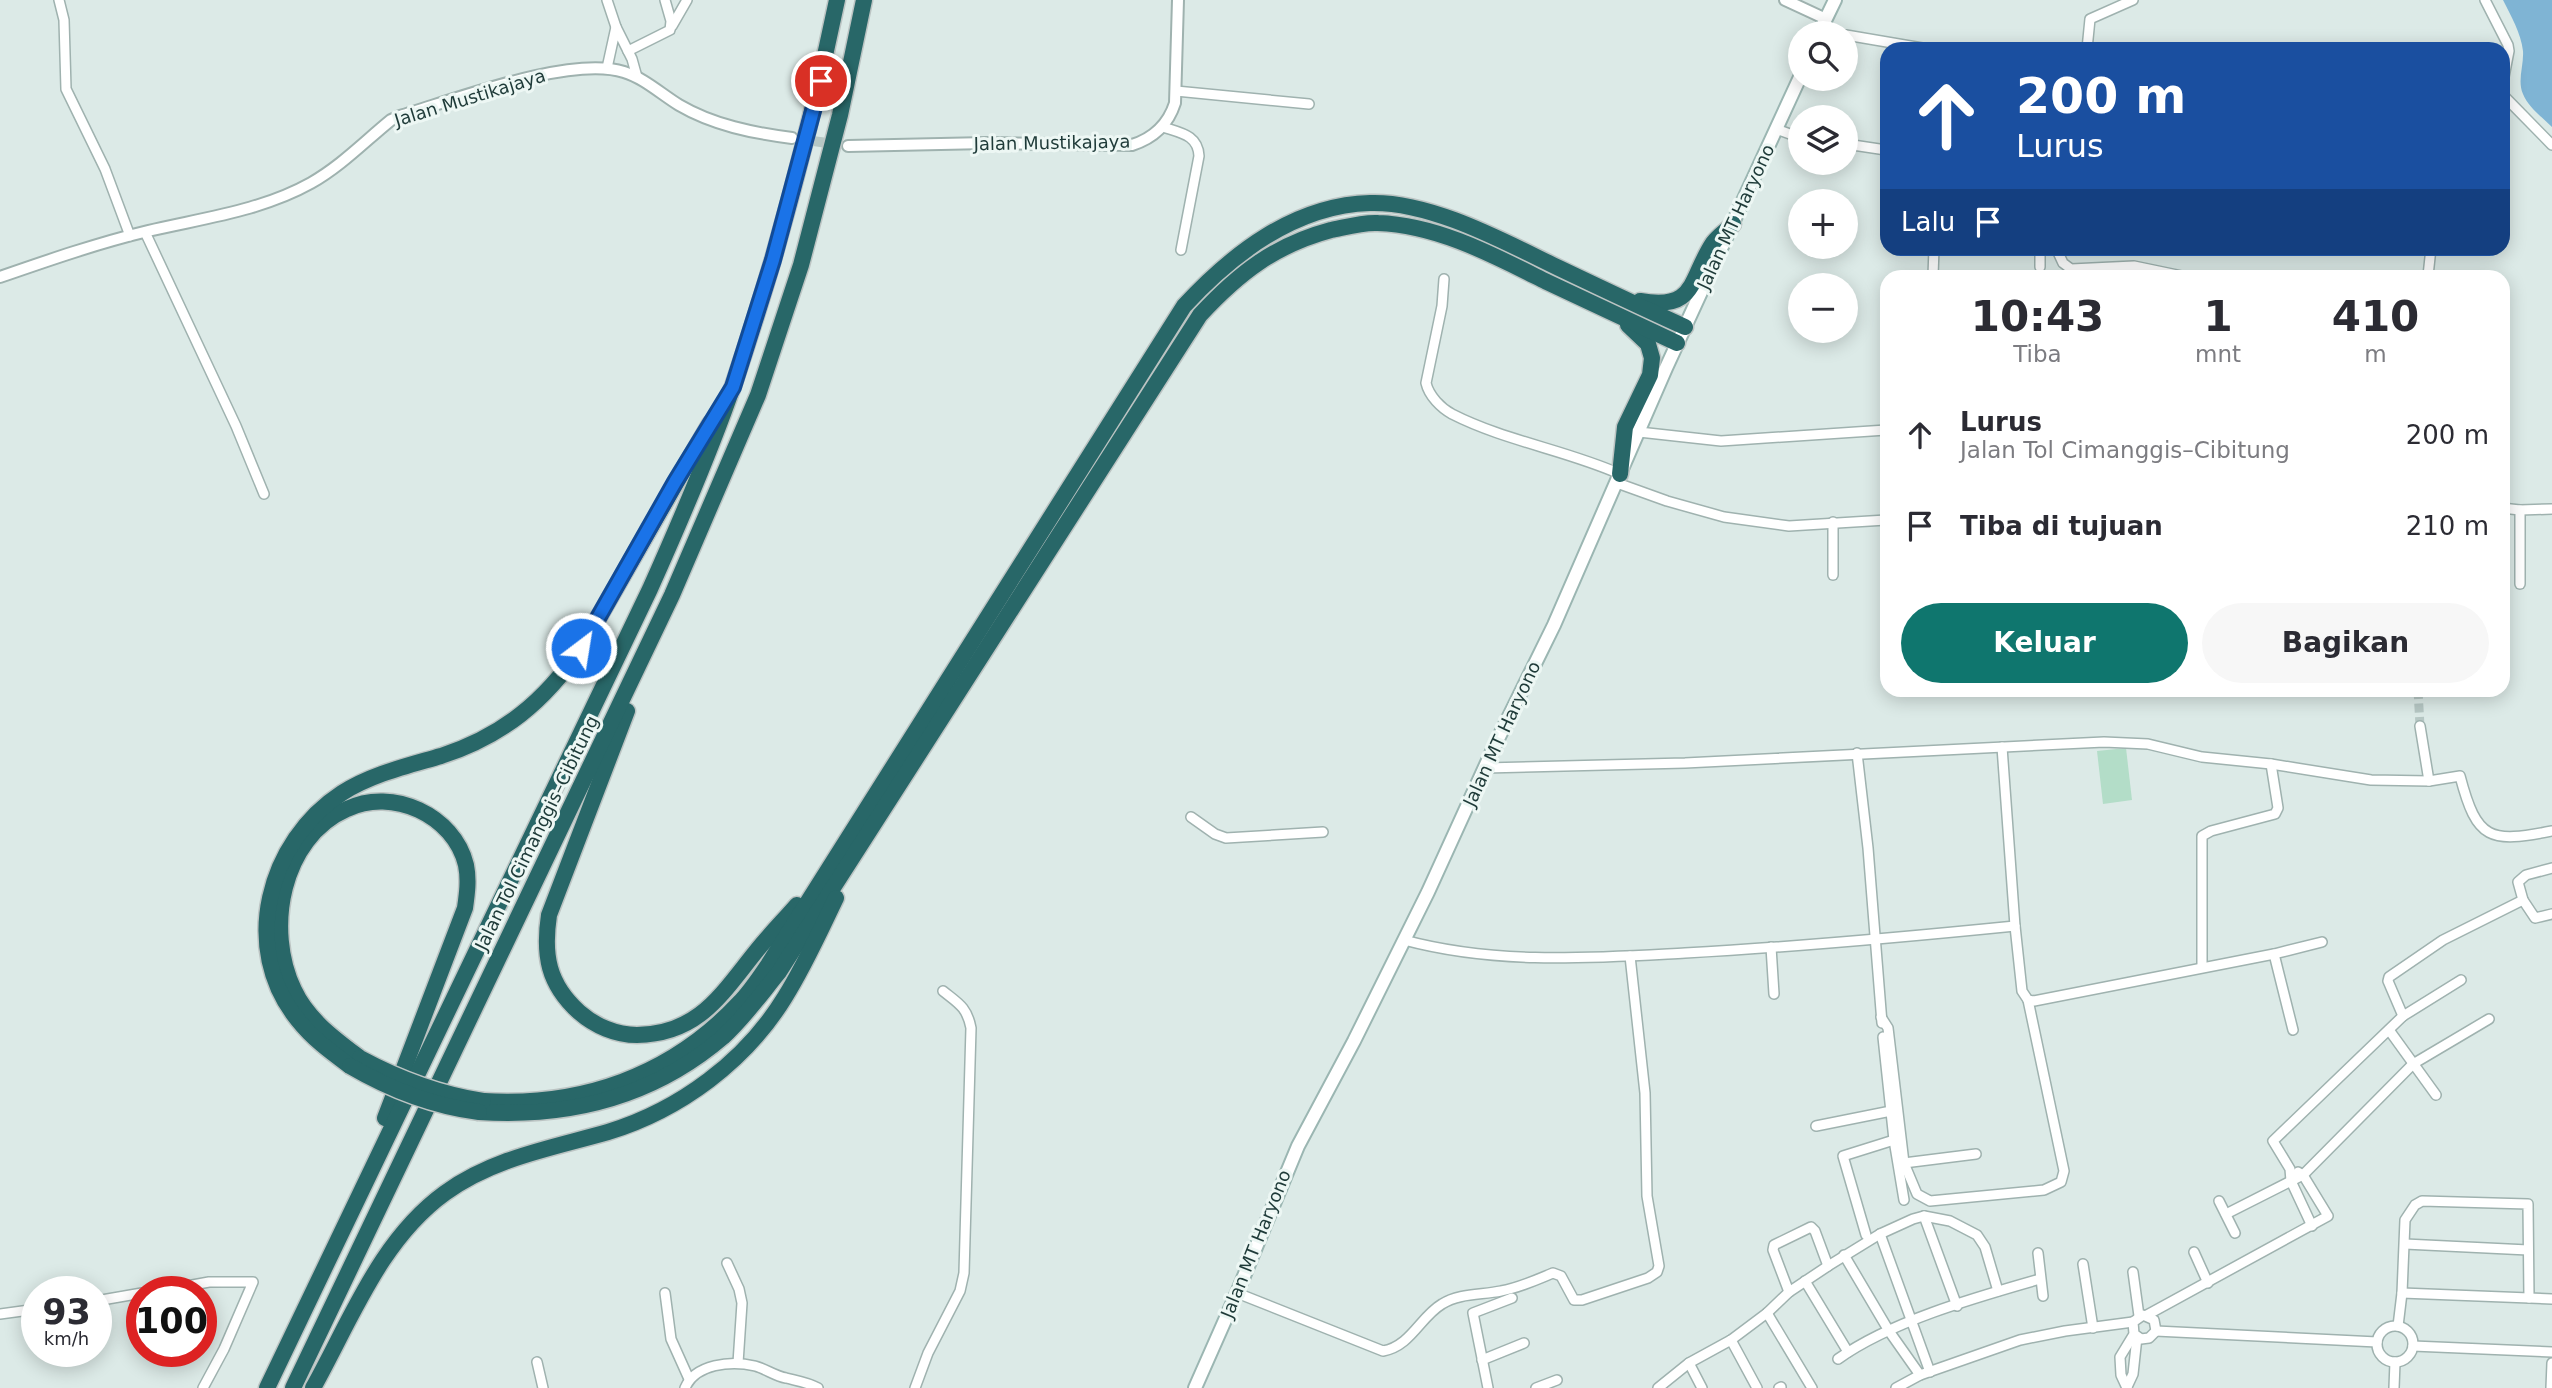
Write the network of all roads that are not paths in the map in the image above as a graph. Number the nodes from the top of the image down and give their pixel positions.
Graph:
1 (60, 0) edge
2 (607, 0) edge
3 (665, 0) edge
4 (687, 0) edge
5 (837, 0) edge
6 (864, 0) edge
7 (1178, 0) edge
8 (1785, 0) edge
9 (1835, 0) edge
10 (2133, 0) edge
11 (2485, 0) edge
12 (1814, 21) edge
13 (1825, 21) edge
14 (616, 27) junction
15 (672, 27) junction
16 (1858, 37) edge
17 (1887, 42) edge
18 (2088, 42) edge
19 (2506, 42) edge
20 (628, 51) junction
21 (607, 68) junction
22 (637, 77) junction
23 (1794, 91) edge
24 (1176, 92) junction
25 (2510, 102) edge
26 (1309, 104) dead end
27 (1163, 127) junction
28 (1776, 129) junction
29 (1788, 133) edge
30 (792, 138) tunnel mouth
31 (2552, 145) edge
32 (848, 146) tunnel mouth
33 (1858, 146) edge
34 (1880, 149) edge
35 (1733, 223) junction
36 (145, 232) junction
37 (130, 236) junction
38 (1181, 250) dead end
39 (2040, 256) edge
40 (2060, 256) edge
41 (2040, 267) dead end
42 (2153, 270) edge
43 (0, 277) edge
44 (1444, 279) dead end
45 (1620, 298) junction
46 (1615, 315) junction
47 (1685, 327) junction
48 (1677, 342) junction
49 (733, 387) junction
50 (1880, 429) edge
51 (1639, 432) junction
52 (1618, 479) junction
53 (264, 495) dead end
54 (2510, 509) edge
55 (2552, 509) edge
56 (2520, 510) junction
57 (1880, 520) edge
58 (1833, 522) junction
59 (1833, 575) dead end
60 (2520, 584) dead end
61 (672, 595) junction
62 (2420, 726) tunnel mouth
63 (2002, 747) junction
64 (1857, 753) junction
65 (2271, 764) junction
66 (1485, 768) junction
67 (2429, 781) junction
68 (1191, 817) dead end
69 (872, 827) junction
70 (2552, 831) edge
71 (1323, 832) dead end
72 (831, 866) junction
73 (2552, 868) edge
74 (2523, 900) junction
75 (2552, 914) edge
76 (2015, 926) junction
77 (1404, 940) junction
78 (1877, 940) junction
79 (2322, 942) dead end
80 (1771, 947) junction
81 (2274, 954) junction
82 (1630, 956) junction
83 (2202, 967) junction
84 (2461, 980) dead end
85 (943, 991) dead end
86 (1774, 994) dead end
87 (2028, 1000) junction
88 (2403, 1016) junction
89 (1881, 1017) junction
90 (2489, 1019) dead end
91 (2293, 1030) dead end
92 (2389, 1030) junction
93 (355, 1062) junction
94 (2413, 1064) junction
95 (2436, 1095) dead end
96 (481, 1106) junction
97 (1891, 1111) junction
98 (1816, 1126) dead end
99 (1894, 1140) junction
100 (1976, 1154) dead end
101 (1905, 1163) junction
102 (2290, 1168) junction
103 (2303, 1175) junction
104 (2291, 1181) junction
105 (355, 1200) junction
106 (1904, 1200) dead end
107 (2219, 1201) dead end
108 (2226, 1214) junction
109 (1924, 1216) junction
110 (2312, 1226) junction
111 (2235, 1233) dead end
112 (1880, 1234) junction
113 (1866, 1235) dead end
114 (2405, 1244) junction
115 (2528, 1250) junction
116 (2194, 1252) dead end
117 (2038, 1253) dead end
118 (1844, 1255) junction
119 (727, 1263) dead end
120 (2083, 1264) dead end
121 (1828, 1266) junction
122 (2133, 1272) dead end
123 (2040, 1279) junction
124 (1805, 1281) junction
125 (217, 1282) edge
126 (2208, 1283) junction
127 (1998, 1291) junction
128 (1789, 1292) junction
129 (665, 1293) dead end
130 (1237, 1293) junction
131 (2402, 1293) junction
132 (2043, 1296) dead end
133 (1513, 1298) dead end
134 (2529, 1298) junction
135 (2552, 1299) edge
136 (1957, 1306) junction
137 (21, 1311) edge
138 (1767, 1313) junction
139 (0, 1314) edge
140 (2140, 1318) junction
141 (1911, 1321) junction
142 (2398, 1326) junction
143 (2092, 1328) junction
144 (1889, 1331) junction
145 (2156, 1331) junction
146 (2135, 1336) junction
147 (1731, 1340) junction
148 (2377, 1342) junction
149 (1524, 1343) dead end
150 (2413, 1346) junction
151 (1848, 1352) junction
152 (2552, 1352) edge
153 (1838, 1359) dead end
154 (1482, 1360) junction
155 (217, 1362) edge
156 (537, 1362) dead end
157 (2395, 1362) junction
158 (738, 1363) junction
159 (1689, 1363) junction
160 (2552, 1363) edge
161 (214, 1367) edge
162 (1925, 1373) junction
163 (1557, 1380) dead end
164 (687, 1384) edge
165 (2127, 1387) edge
166 (203, 1388) edge
167 (267, 1388) edge
168 (293, 1388) edge
169 (313, 1388) edge
170 (543, 1388) edge
171 (818, 1388) edge
172 (915, 1388) edge
173 (1195, 1388) edge
174 (1488, 1388) edge
175 (1536, 1388) edge
176 (1658, 1388) edge
177 (1702, 1388) edge
178 (1758, 1388) edge
179 (1812, 1388) edge
180 (1896, 1388) edge
181 (2394, 1388) edge
182 (2551, 1388) edge

1 - 37 street
2 - 14 street
3 - 15 street
4 - 15 street
5 - 49 highway, Jalan Tol Cimanggis–Cibitung
6 - 61 highway, Jalan Tol Cimanggis–Cibitung
7 - 24 street
8 - 12 street
9 - 13 main road
10 - 18 street
11 - 19 street
14 - 20 street
14 - 21 street
15 - 20 street
16 - 17 street
20 - 22 street
21 - 22 street, Jalan Mustikajaya
21 - 36 street, Jalan Mustikajaya
22 - 30 street, Jalan Mustikajaya
23 - 28 main road, Jalan MT Haryono
24 - 26 street
24 - 27 street
25 - 31 street
27 - 32 street, Jalan Mustikajaya
27 - 38 street
28 - 29 street
28 - 35 main road, Jalan MT Haryono
33 - 34 street
35 - 45 highway
35 - 47 main road, Jalan MT Haryono
36 - 37 street, Jalan Mustikajaya
36 - 53 street
37 - 43 street, Jalan Mustikajaya
39 - 41 street
40 - 42 street
44 - 52 street
45 - 47 highway
45 - 72 highway
46 - 48 highway
46 - 52 highway
46 - 69 highway
47 - 48 main road, Jalan MT Haryono
48 - 51 main road, Jalan MT Haryono
49 - 93 highway
49 - 105 highway, Jalan Tol Cimanggis–Cibitung
50 - 51 street
51 - 52 main road, Jalan MT Haryono
52 - 58 street
52 - 66 main road, Jalan MT Haryono
54 - 56 street
55 - 56 street
56 - 60 street
57 - 58 street
58 - 59 street
61 - 72 highway
61 - 168 highway, Jalan Tol Cimanggis–Cibitung
62 - 67 street
63 - 64 street
63 - 65 street
63 - 76 street
64 - 66 street
64 - 78 street
65 - 67 street
65 - 83 street
66 - 77 main road, Jalan MT Haryono
67 - 70 street
68 - 71 street
69 - 96 highway
69 - 169 highway
72 - 96 highway
73 - 74 street
74 - 75 street
74 - 88 street
76 - 78 street
76 - 87 street
77 - 82 street
77 - 130 main road, Jalan MT Haryono
78 - 80 street
78 - 89 street
79 - 81 street
80 - 82 street
80 - 86 street
81 - 83 street
81 - 91 street
82 - 130 street
83 - 87 street
84 - 88 street
85 - 172 street
87 - 101 street
88 - 92 street
89 - 97 street
89 - 101 street
90 - 94 street
92 - 94 street
92 - 102 street
93 - 96 highway, bridge
93 - 105 highway
94 - 95 street
94 - 103 street
97 - 98 street
97 - 99 street
99 - 106 street
99 - 113 street
100 - 101 street
102 - 103 street
102 - 104 street
103 - 104 street
103 - 110 street
104 - 108 street
104 - 110 street
105 - 167 highway, Jalan Tol Cimanggis–Cibitung
107 - 108 street
108 - 111 street
109 - 112 street
109 - 127 street
109 - 136 street
110 - 126 street
112 - 118 street
112 - 141 street
114 - 115 street
114 - 115 street
114 - 131 street
115 - 134 street
116 - 126 street
117 - 123 street
118 - 121 street
118 - 144 street
119 - 158 street
120 - 143 street
121 - 124 street
121 - 128 street
122 - 140 street
123 - 127 street
123 - 132 street
124 - 128 street
124 - 151 street
125 - 155 street
126 - 140 street
127 - 136 street
128 - 138 street
129 - 164 street
130 - 173 main road, Jalan MT Haryono
131 - 134 street
131 - 142 street
133 - 154 street
134 - 135 street
136 - 141 street
137 - 139 street
138 - 147 street
138 - 179 street
140 - 143 street
140 - 145 street
140 - 146 street
141 - 144 street
141 - 162 street
142 - 148 street
142 - 150 street
143 - 162 street
144 - 151 street
144 - 162 street
145 - 146 street
145 - 148 street
146 - 165 street
146 - 165 street
147 - 159 street
147 - 178 street
148 - 157 street
149 - 154 street
150 - 152 street
150 - 157 street
151 - 153 street
154 - 174 street
156 - 170 street
157 - 181 street
158 - 164 street
158 - 171 street
159 - 176 street
159 - 177 street
160 - 182 street
161 - 166 street
162 - 180 street
163 - 175 street

